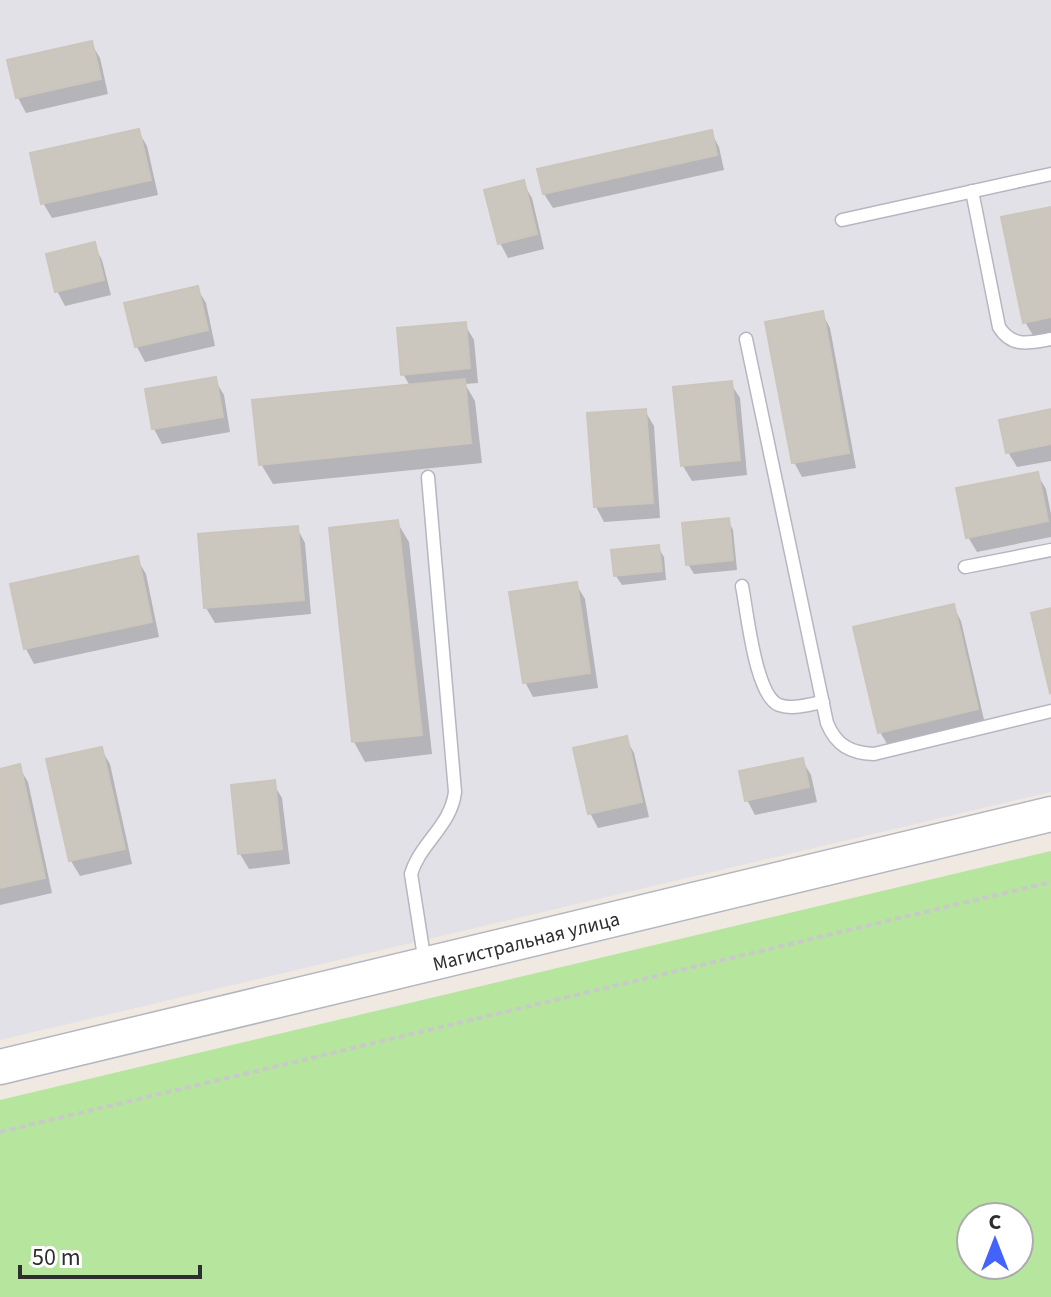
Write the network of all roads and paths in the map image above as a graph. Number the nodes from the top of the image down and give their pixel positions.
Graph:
1 (1051, 174) edge
2 (972, 191) junction
3 (842, 220) dead end
4 (746, 339) dead end
5 (1051, 339) edge
6 (428, 477) dead end
7 (1051, 550) edge
8 (965, 567) dead end
9 (742, 586) dead end
10 (823, 702) junction
11 (1051, 711) edge
12 (1051, 814) edge
13 (1051, 882) edge
14 (425, 965) junction
15 (0, 1067) edge
16 (0, 1132) edge

1 - 2 lane
2 - 3 lane
2 - 5 lane
4 - 10 lane
6 - 14 lane
7 - 8 lane
9 - 10 lane
10 - 11 lane
12 - 14 main road, Магистральная улица
13 - 16 path
14 - 15 main road, Магистральная улица

